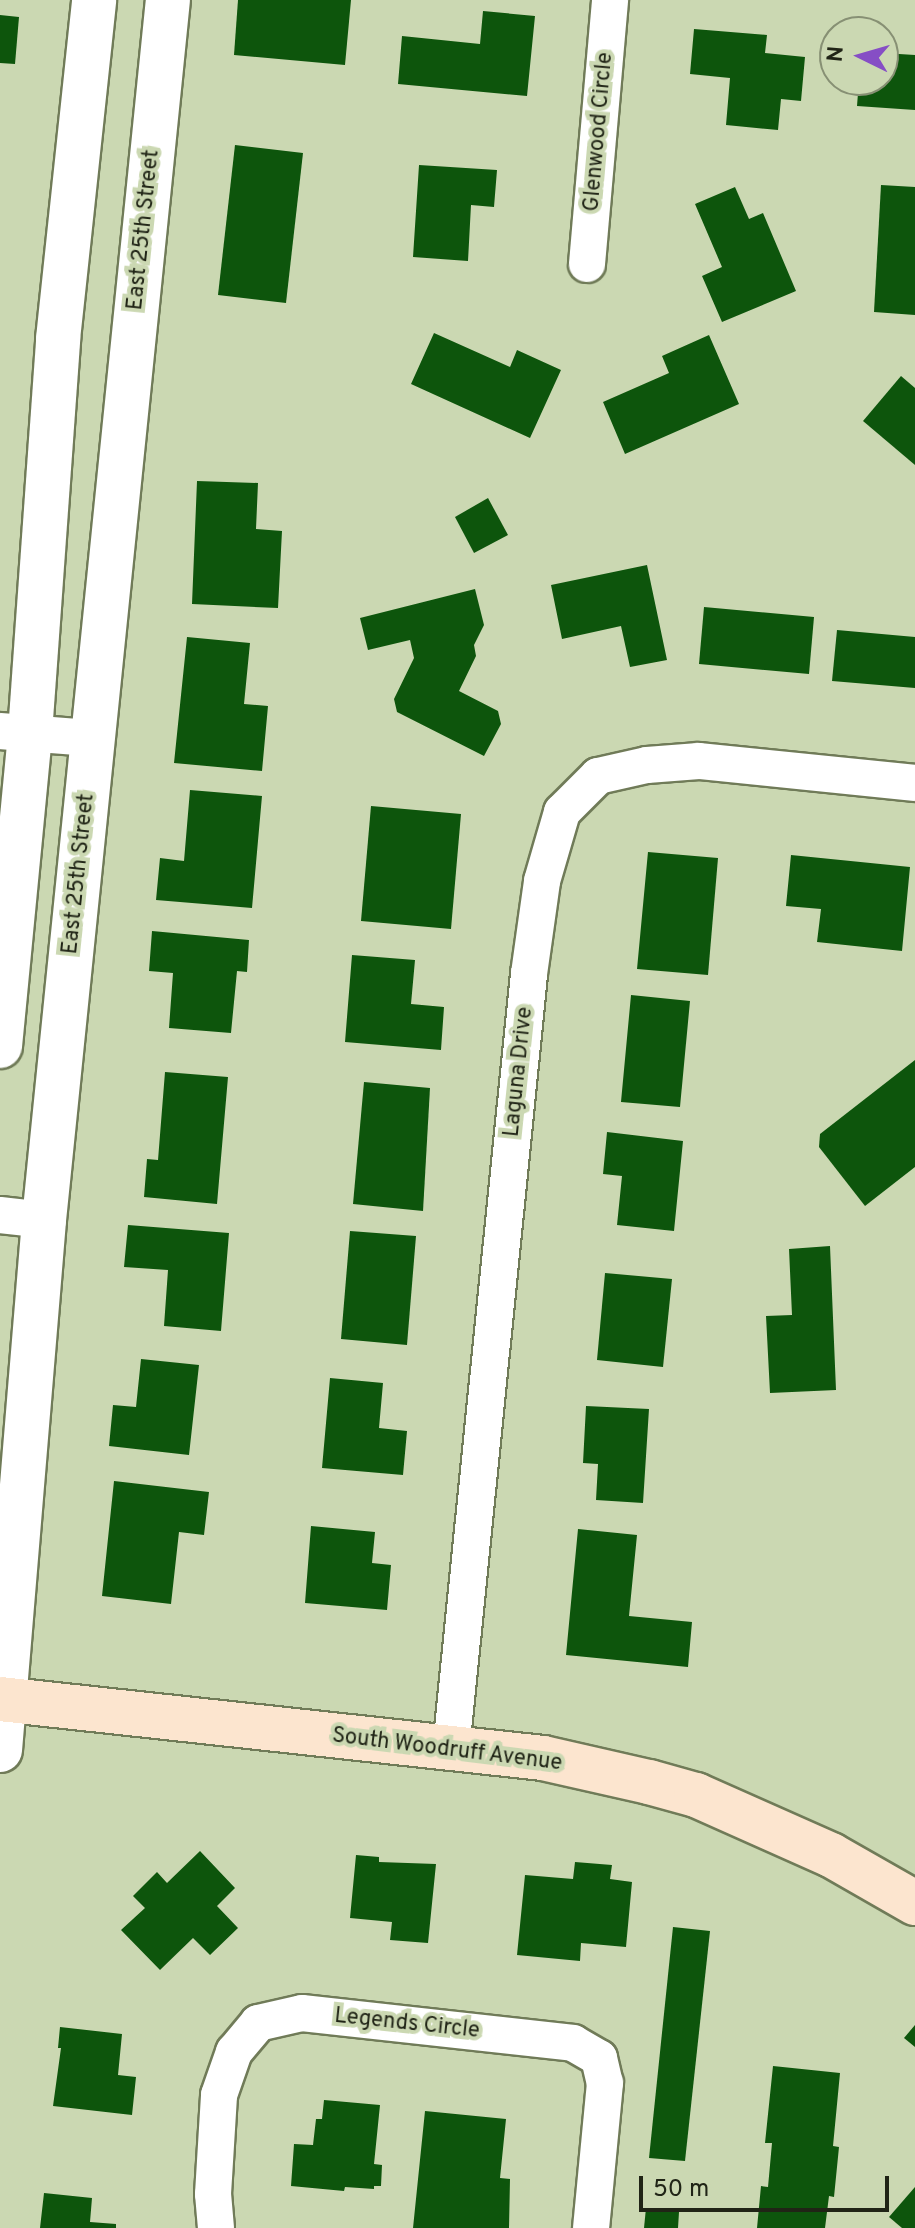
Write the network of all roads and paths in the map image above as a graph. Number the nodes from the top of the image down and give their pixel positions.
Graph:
1 (94, 0) edge
2 (168, 0) edge
3 (610, 0) edge
4 (587, 264) dead end
5 (15, 732) edge
6 (92, 738) junction
7 (915, 783) edge
8 (0, 1046) edge
9 (0, 1215) edge
10 (44, 1220) junction
11 (2, 1699) edge
12 (451, 1749) junction
13 (0, 1750) edge
14 (915, 1903) edge
15 (216, 2228) edge
16 (591, 2228) edge

1 - 5 street
2 - 6 street, East 25th Street
3 - 4 street, Glenwood Circle
5 - 6 street
5 - 8 street
6 - 10 street, East 25th Street
7 - 12 street, Laguna Drive
9 - 10 street
10 - 11 street, East 25th Street
11 - 12 main road, South Woodruff Avenue
11 - 13 street, East 25th Street
12 - 14 main road, South Woodruff Avenue
15 - 16 street, Legends Circle

